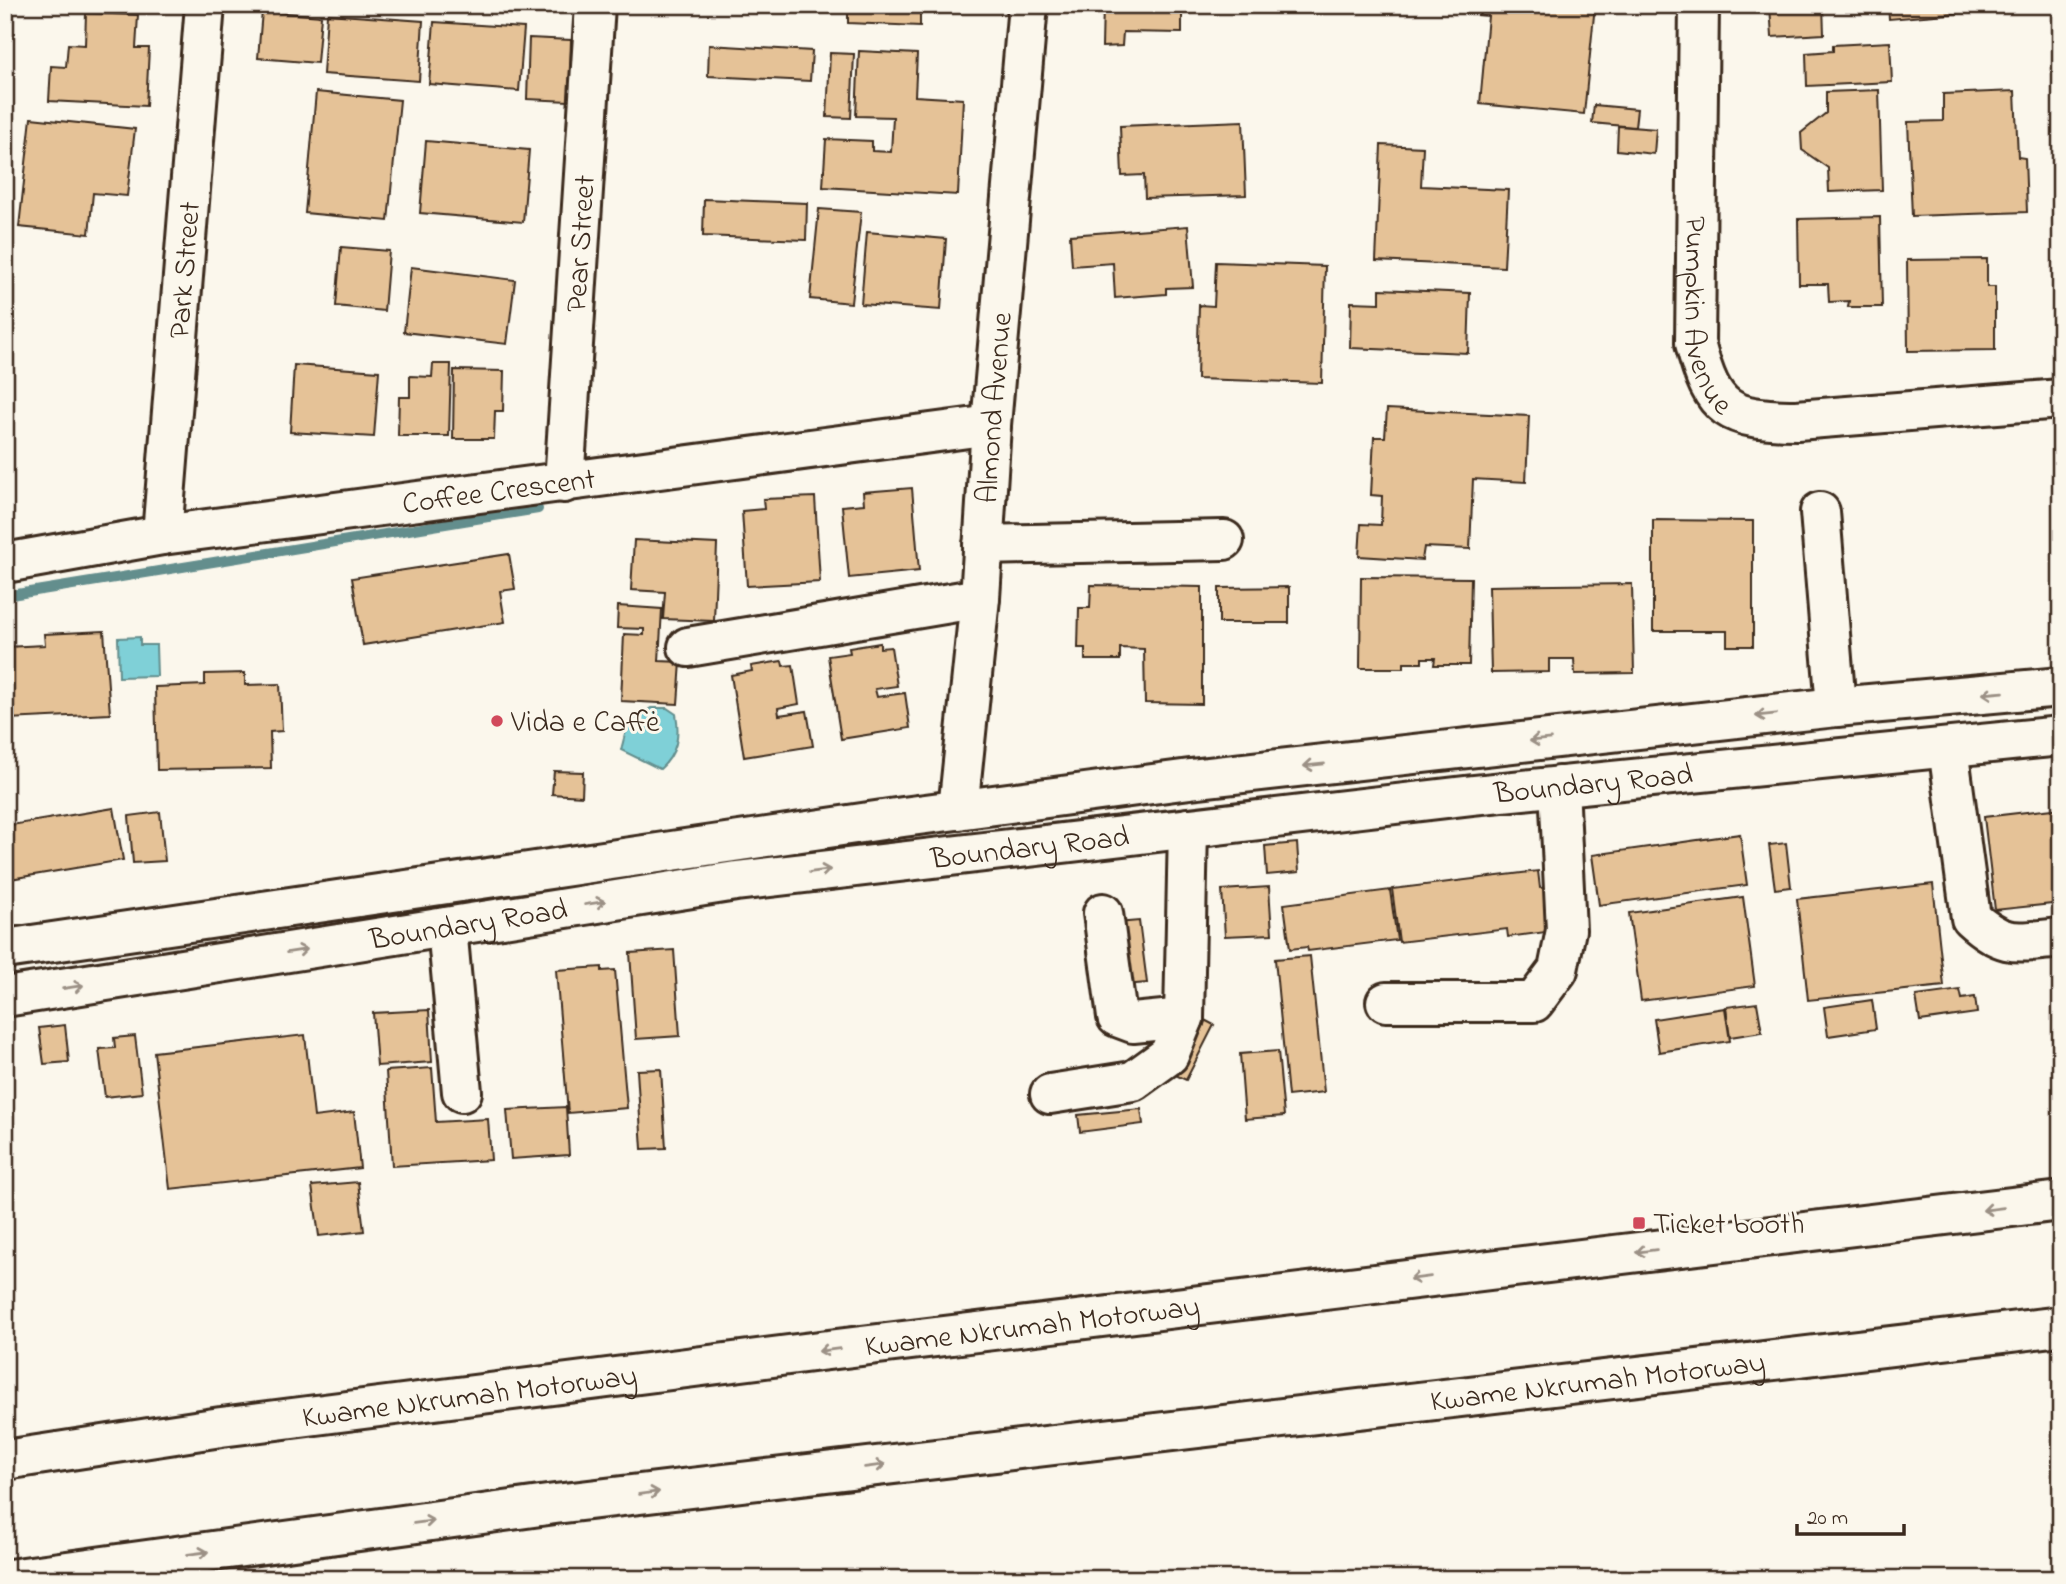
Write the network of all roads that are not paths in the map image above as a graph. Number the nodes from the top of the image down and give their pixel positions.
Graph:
1 (205, 5) edge
2 (595, 5) edge
3 (1028, 5) edge
4 (1699, 5) edge
5 (2061, 399) edge
6 (991, 425) junction
7 (564, 483) junction
8 (1820, 512) dead end
9 (162, 535) junction
10 (1224, 540) dead end
11 (983, 545) junction
12 (5, 563) edge
13 (980, 598) junction
14 (688, 647) dead end
15 (2061, 687) edge
16 (1836, 707) junction
17 (2061, 736) edge
18 (1948, 748) junction
19 (1559, 786) junction
20 (957, 810) junction
21 (1188, 828) junction
22 (1103, 913) dead end
23 (447, 927) junction
24 (2061, 939) edge
25 (5, 949) edge
26 (5, 997) edge
27 (1386, 1002) dead end
28 (1184, 1018) junction
29 (462, 1091) dead end
30 (1050, 1094) dead end
31 (2061, 1201) edge
32 (2061, 1326) edge
33 (5, 1460) edge
34 (9, 1579) edge

1 - 9 main road, Park Street
2 - 7 main road, Pear Street
3 - 6 main road, Almond Avenue
4 - 5 main road, Pumpkin Avenue
6 - 7 main road, Coffee Crescent
6 - 11 main road, Almond Avenue
7 - 9 main road, Coffee Crescent
8 - 16 main road
9 - 12 main road, Coffee Crescent
10 - 11 main road
11 - 13 main road, Almond Avenue
13 - 14 main road
13 - 20 main road, Almond Avenue
15 -> 16 main road, Boundary Road
16 -> 20 main road, Boundary Road
17 - 18 main road, Boundary Road
18 - 19 main road, Boundary Road
18 - 24 main road
19 - 21 main road, Boundary Road
19 - 27 main road
20 - 25 main road, Boundary Road
23 -> 21 main road, Boundary Road
21 - 28 main road
22 - 28 main road
26 -> 23 main road, Boundary Road
23 - 29 main road
28 - 30 main road
31 -> 33 main road, Kwame Nkrumah Motorway
34 -> 32 main road, Kwame Nkrumah Motorway

